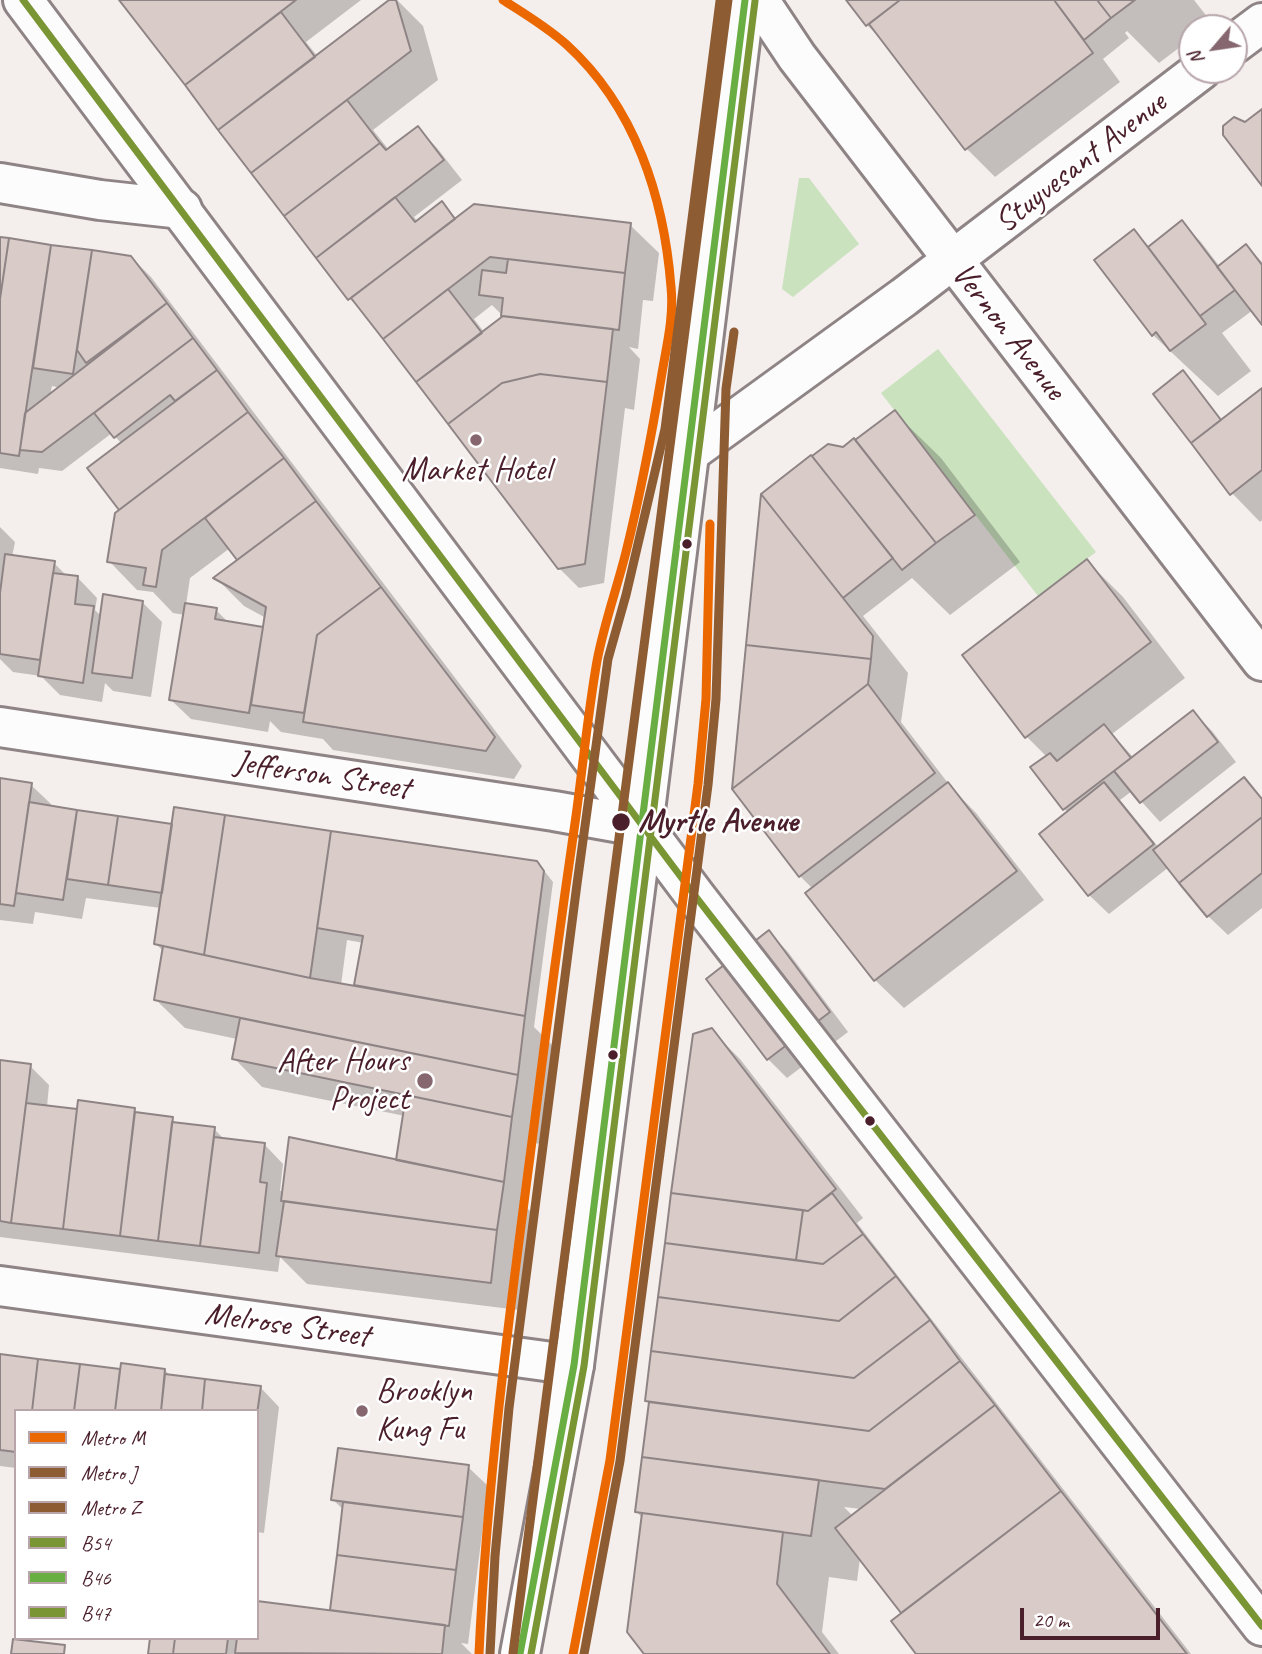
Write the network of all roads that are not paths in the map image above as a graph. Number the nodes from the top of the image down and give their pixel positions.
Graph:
1 (23, 0) edge
2 (745, 0) edge
3 (759, 0) edge
4 (1183, 84) edge
5 (0, 183) edge
6 (181, 209) junction
7 (953, 260) junction
8 (689, 453) junction
9 (1262, 662) edge
10 (0, 727) edge
11 (643, 827) junction
12 (0, 1286) edge
13 (574, 1365) junction
14 (1262, 1626) edge
15 (520, 1654) edge

1 - 6 main road
2 - 8 main road
3 - 7 main road, Vernon Avenue
4 - 7 main road, Stuyvesant Avenue
5 - 6 main road
6 - 11 main road
7 - 8 main road, Stuyvesant Avenue
7 - 9 main road, Vernon Avenue
8 - 11 main road
10 - 11 main road, Jefferson Street
11 - 13 main road
11 - 14 main road
12 - 13 main road, Melrose Street
13 - 15 main road

